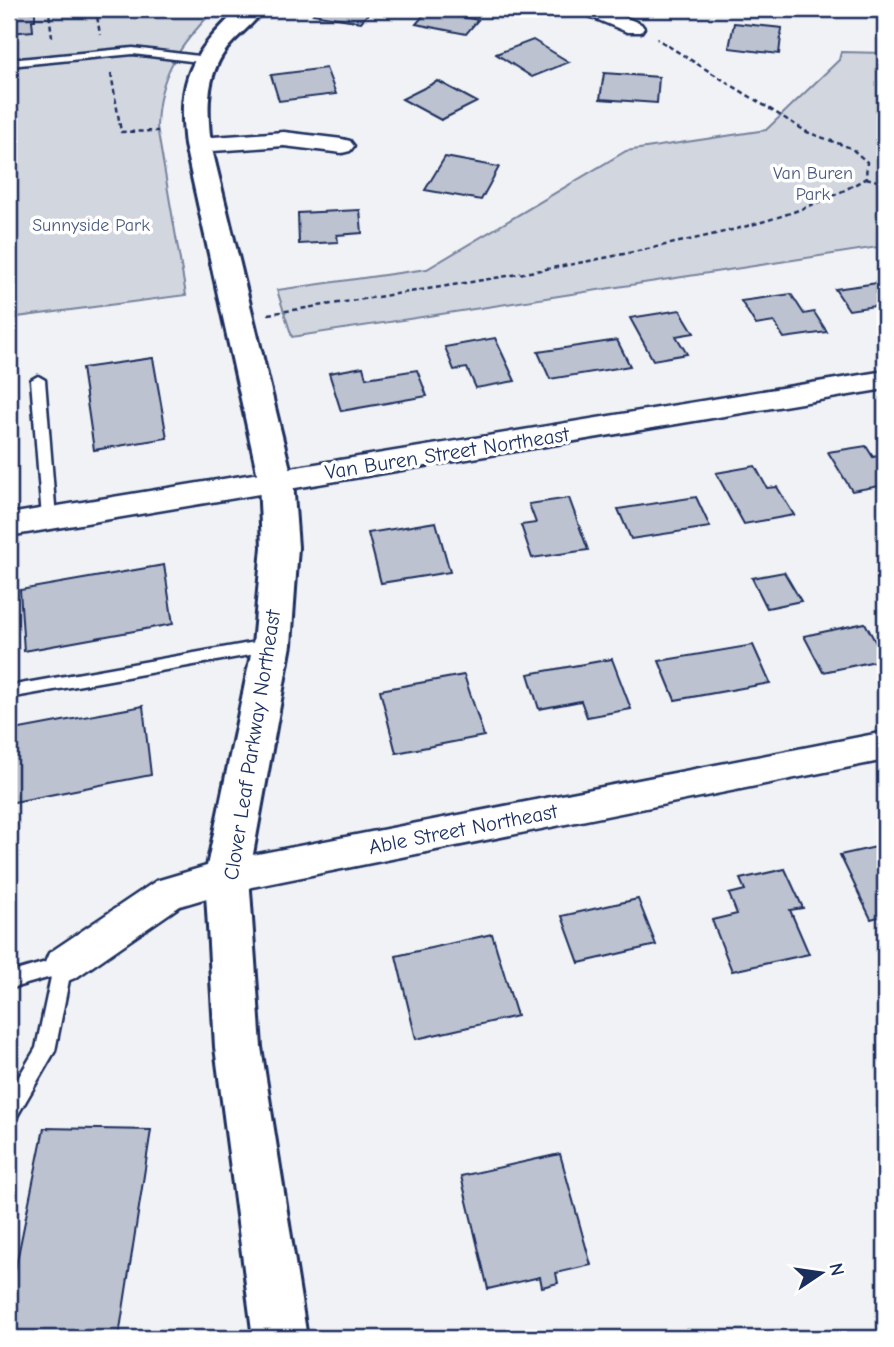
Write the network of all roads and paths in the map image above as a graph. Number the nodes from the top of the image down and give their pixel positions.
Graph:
1 (86, 9) edge
2 (96, 9) edge
3 (252, 9) edge
4 (589, 9) edge
5 (49, 10) edge
6 (634, 28) joint
7 (52, 38) dead end
8 (107, 52) junction
9 (207, 60) junction
10 (9, 63) edge
11 (159, 131) dead end
12 (198, 145) junction
13 (342, 146) dead end
14 (866, 178) junction
15 (885, 183) edge
16 (240, 319) junction
17 (38, 380) dead end
18 (885, 380) edge
19 (276, 481) junction
20 (49, 519) junction
21 (9, 525) edge
22 (272, 645) junction
23 (9, 692) edge
24 (885, 746) edge
25 (227, 876) junction
26 (63, 965) junction
27 (9, 981) edge
28 (9, 1111) edge
29 (280, 1338) edge

1 - 5 path
2 - 8 path
3 - 9 street, Clover Leaf Parkway Northeast
4 - 6 street
5 - 7 path
6 - 14 path
8 - 9 lane
8 - 10 lane
8 - 11 path
9 - 12 street, Clover Leaf Parkway Northeast
12 - 13 street
12 - 16 street, Clover Leaf Parkway Northeast
14 - 15 path
14 - 16 path
16 - 19 street, Clover Leaf Parkway Northeast
17 - 20 lane
18 - 19 street, Van Buren Street Northeast
19 - 20 street, Van Buren Street Northeast
19 - 22 street, Clover Leaf Parkway Northeast
20 - 21 street, Van Buren Street Northeast
22 - 23 lane
22 - 25 street, Clover Leaf Parkway Northeast
24 - 25 street, Able Street Northeast
25 - 26 street, Able Street Northeast
25 - 29 street, Clover Leaf Parkway Northeast
26 - 27 lane
26 - 28 lane

